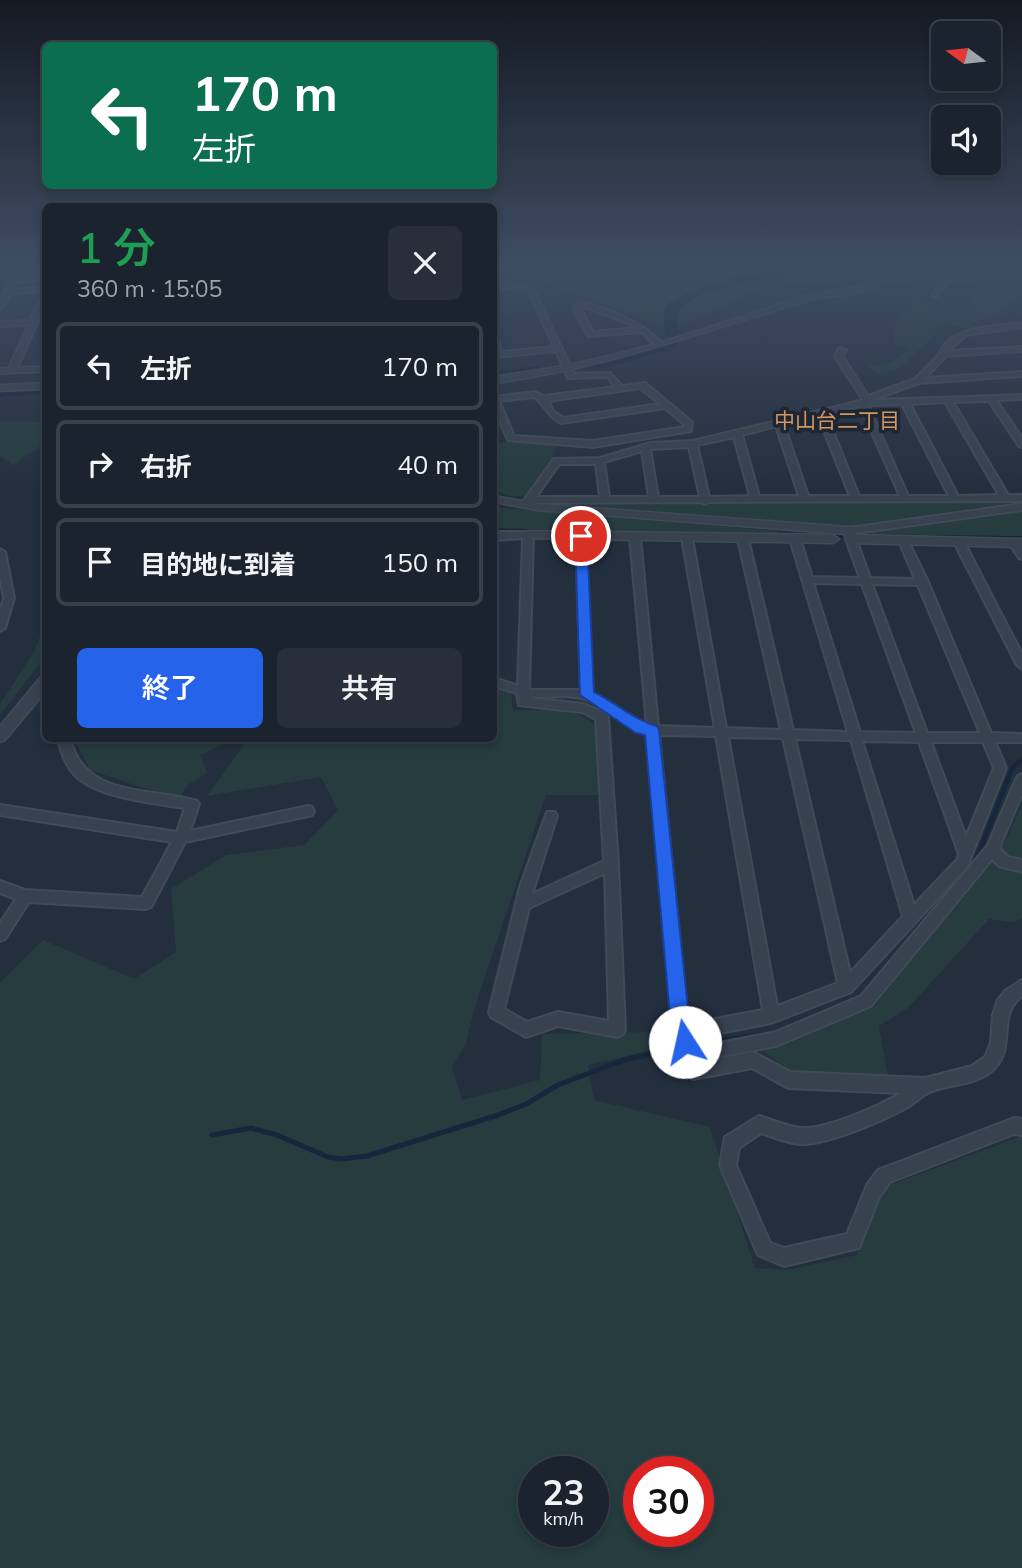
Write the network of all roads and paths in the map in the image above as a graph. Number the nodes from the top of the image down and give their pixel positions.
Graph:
1 (26, 338) edge
2 (552, 338) edge
3 (652, 338) edge
4 (676, 338) edge
5 (958, 338) edge
6 (657, 343) junction
7 (557, 349) junction
8 (1022, 349) edge
9 (842, 350) dead end
10 (944, 354) junction
11 (497, 355) edge
12 (565, 365) junction
13 (42, 369) edge
14 (12, 370) junction
15 (0, 371) edge
16 (497, 372) edge
17 (1022, 374) edge
18 (497, 379) edge
19 (918, 382) junction
20 (42, 386) edge
21 (618, 387) junction
22 (0, 388) edge
23 (42, 393) edge
24 (0, 396) edge
25 (1022, 397) edge
26 (991, 398) junction
27 (497, 399) edge
28 (543, 399) junction
29 (948, 400) junction
30 (864, 401) junction
31 (905, 402) junction
32 (497, 406) edge
33 (665, 406) junction
34 (821, 413) junction
35 (561, 421) junction
36 (779, 423) junction
37 (737, 432) junction
38 (584, 443) junction
39 (693, 444) junction
40 (1022, 444) edge
41 (646, 447) junction
42 (600, 461) junction
43 (905, 498) junction
44 (955, 498) junction
45 (1022, 498) edge
46 (497, 499) edge
47 (1006, 499) junction
48 (604, 500) junction
49 (755, 500) junction
50 (805, 500) junction
51 (856, 500) junction
52 (654, 501) junction
53 (705, 501) junction
54 (527, 503) junction
55 (1022, 507) edge
56 (528, 535) junction
57 (850, 535) junction
58 (497, 536) edge
59 (581, 536) junction
60 (635, 537) junction
61 (687, 538) junction
62 (743, 539) junction
63 (795, 539) junction
64 (904, 541) junction
65 (959, 542) junction
66 (1018, 543) edge
67 (0, 554) edge
68 (1022, 556) edge
69 (809, 580) junction
70 (866, 582) junction
71 (923, 582) junction
72 (4, 604) edge
73 (0, 628) edge
74 (1022, 665) edge
75 (497, 683) edge
76 (42, 686) edge
77 (522, 693) junction
78 (587, 695) junction
79 (652, 730) junction
80 (719, 732) junction
81 (788, 734) junction
82 (0, 736) edge
83 (855, 736) junction
84 (921, 737) junction
85 (989, 738) junction
86 (1022, 738) edge
87 (65, 742) edge
88 (1022, 779) edge
89 (0, 810) edge
90 (308, 811) dead end
91 (551, 817) dead end
92 (181, 838) junction
93 (993, 848) junction
94 (965, 852) junction
95 (611, 864) junction
96 (1022, 866) edge
97 (0, 887) edge
98 (25, 896) junction
99 (523, 904) junction
100 (910, 916) junction
101 (0, 935) edge
102 (846, 986) junction
103 (1022, 987) edge
104 (771, 1016) junction
105 (681, 1028) junction
106 (689, 1055) junction
107 (925, 1086) junction
108 (1022, 1127) edge

1 - 14 street
2 - 7 street
3 - 6 street
4 - 6 street
5 - 10 street
6 - 12 street
7 - 11 street
7 - 12 street
8 - 10 street
9 - 30 street
10 - 19 street
12 - 16 street
12 - 18 street
12 - 21 street
13 - 14 street
14 - 15 street
17 - 19 street
19 - 30 street
20 - 22 street
21 - 28 street
21 - 33 street
23 - 24 street
25 - 26 street
26 - 29 street
26 - 40 street
27 - 28 street
28 - 35 street
29 - 31 street
29 - 47 street
30 - 31 street
30 - 34 street
30 - 43 street
31 - 44 street
32 - 38 street
33 - 35 street
33 - 38 street
34 - 36 street
34 - 51 street
35 - 38 street
36 - 37 street
36 - 50 street
37 - 39 street
37 - 49 street
39 - 41 street
39 - 53 street
41 - 42 street
41 - 52 street
42 - 48 street
42 - 54 street
43 - 44 street
43 - 51 street
44 - 47 street
45 - 47 street
46 - 54 street
48 - 52 street
48 - 54 street
49 - 50 street
49 - 53 street
50 - 51 street
52 - 53 street
54 - 57 street
55 - 57 street
56 - 58 street
56 - 59 street
56 - 77 street
57 - 63 street
57 - 64 street
57 - 70 street
59 - 60 street
59 - 78 street
60 - 61 street
60 - 79 street
61 - 62 street
61 - 80 street
62 - 63 street
62 - 81 street
63 - 69 street
64 - 65 street
64 - 71 street
65 - 66 street
65 - 74 street
66 - 68 street
67 - 72 street
69 - 70 street
69 - 83 street
70 - 71 street
70 - 84 street
71 - 85 street
72 - 73 street
75 - 77 street
76 - 82 street
77 - 78 street
77 - 95 street
78 - 79 street
79 - 80 street
79 - 105 street
80 - 81 street
80 - 104 street
81 - 83 street
81 - 102 street
83 - 84 street
83 - 100 street
84 - 85 street
84 - 94 street
85 - 86 street
85 - 94 street
87 - 92 street
88 - 93 street
89 - 92 street
90 - 92 street
91 - 99 street
92 - 98 street
93 - 96 street
93 - 106 street
94 - 100 street
95 - 99 street
95 - 99 street
97 - 98 street
98 - 101 street
100 - 102 street
102 - 104 street
103 - 107 street
104 - 105 street
105 - 106 street
106 - 107 street
107 - 108 street

